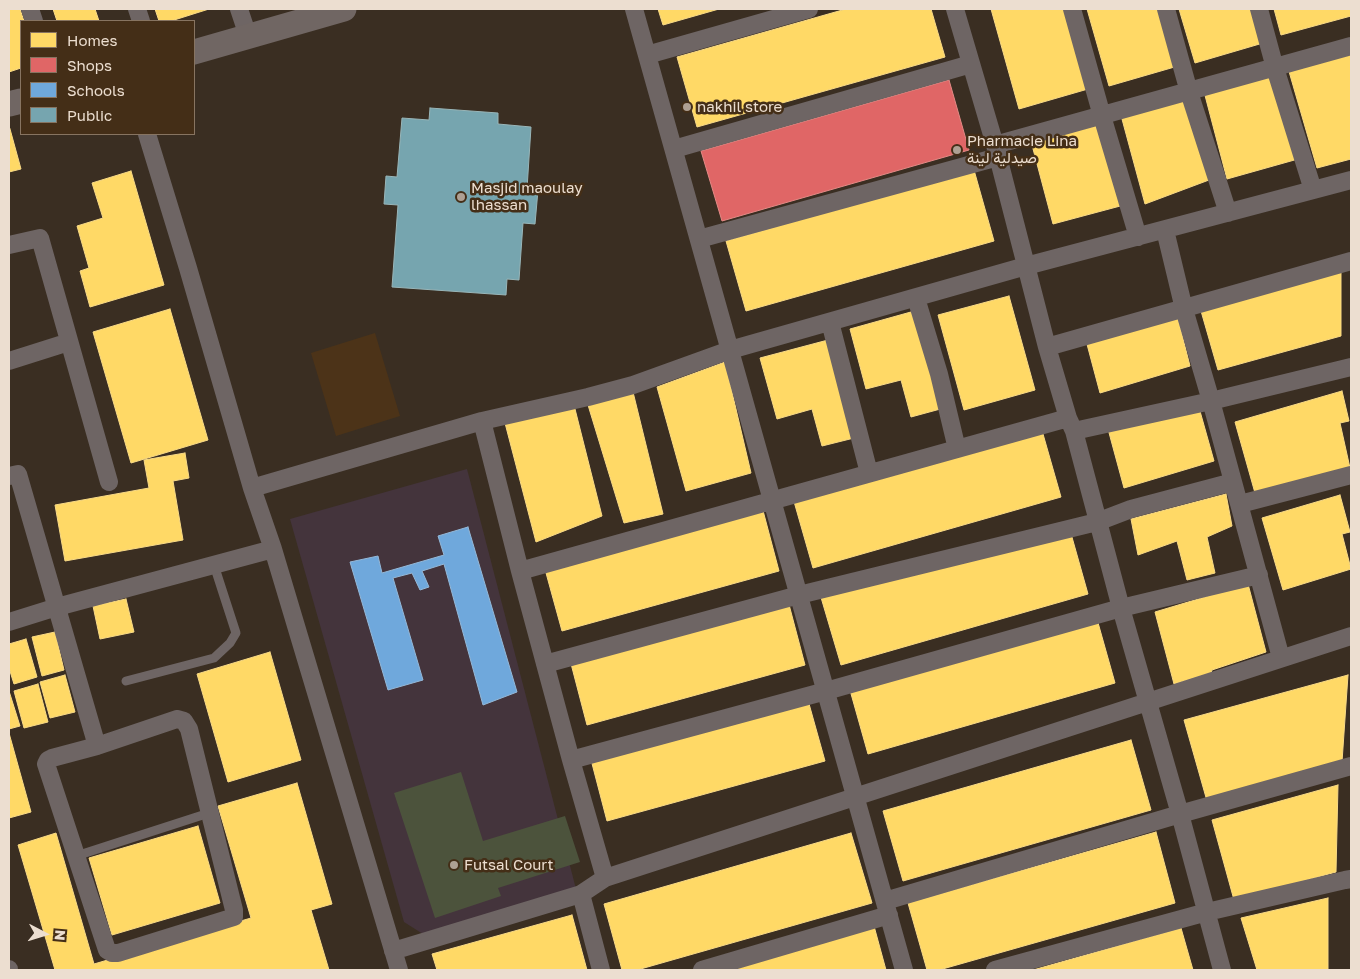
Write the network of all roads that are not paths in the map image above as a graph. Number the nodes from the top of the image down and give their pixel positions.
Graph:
1 (239, 9) edge
2 (344, 9) edge
3 (634, 9) edge
4 (808, 9) edge
5 (955, 9) edge
6 (1072, 9) edge
7 (1166, 9) edge
8 (1259, 9) edge
9 (248, 36) junction
10 (1351, 46) edge
11 (195, 52) edge
12 (647, 55) junction
13 (971, 64) junction
14 (1275, 68) junction
15 (1189, 92) junction
16 (1102, 116) junction
17 (147, 135) edge
18 (674, 149) junction
19 (996, 151) junction
20 (1351, 180) edge
21 (1313, 190) junction
22 (1228, 213) junction
23 (1164, 230) junction
24 (1138, 237) junction
25 (699, 239) junction
26 (9, 245) edge
27 (1351, 262) edge
28 (1026, 266) junction
29 (916, 298) junction
30 (1184, 309) junction
31 (830, 322) junction
32 (70, 342) junction
33 (1047, 347) junction
34 (730, 350) junction
35 (9, 361) edge
36 (1351, 367) edge
37 (1211, 401) junction
38 (482, 421) junction
39 (1071, 424) junction
40 (957, 449) junction
41 (869, 473) junction
42 (13, 475) edge
43 (1351, 475) edge
44 (109, 482) dead end
45 (1233, 482) junction
46 (252, 488) junction
47 (772, 501) junction
48 (1240, 504) junction
49 (1097, 522) junction
50 (273, 549) junction
51 (214, 565) junction
52 (520, 571) junction
53 (1258, 575) junction
54 (799, 595) junction
55 (57, 607) junction
56 (1121, 608) junction
57 (9, 622) edge
58 (1351, 636) edge
59 (1281, 658) junction
60 (546, 664) junction
61 (126, 681) dead end
62 (826, 691) junction
63 (1148, 702) junction
64 (97, 746) junction
65 (571, 760) junction
66 (1351, 766) edge
67 (855, 796) junction
68 (209, 813) junction
69 (1180, 814) junction
70 (76, 856) junction
71 (605, 878) junction
72 (1351, 879) edge
73 (581, 894) junction
74 (887, 908) junction
75 (1207, 912) junction
76 (393, 951) junction
77 (399, 970) edge
78 (601, 970) edge
79 (702, 970) edge
80 (904, 970) edge
81 (995, 970) edge
82 (1222, 970) edge

1 - 9 street
2 - 9 street
3 - 12 street
4 - 12 street
5 - 13 street
6 - 16 street
7 - 15 street
8 - 14 street
9 - 11 street
10 - 14 street
12 - 18 street
13 - 18 street
13 - 19 street
14 - 15 street
14 - 21 street
15 - 16 street
15 - 22 street
16 - 19 street
16 - 24 street
17 - 46 street
18 - 25 street
19 - 25 street
19 - 28 street
20 - 21 street
21 - 22 street
22 - 23 street
23 - 24 street
23 - 30 street
24 - 28 street
25 - 34 street
26 - 32 street
27 - 30 street
28 - 29 street
28 - 33 street
29 - 31 street
29 - 40 street
30 - 33 street
30 - 37 street
31 - 34 street
31 - 41 street
32 - 35 street
32 - 44 street
33 - 39 street
34 - 38 street
34 - 47 street
36 - 37 street
37 - 39 street
37 - 45 street
38 - 46 street
38 - 52 street
39 - 40 street
39 - 49 street
40 - 41 street
41 - 47 street
42 - 55 street
43 - 48 street
45 - 48 street
45 - 49 street
46 - 50 street
47 - 52 street
47 - 54 street
48 - 53 street
49 - 54 street
49 - 56 street
50 - 51 street
50 - 76 street
51 - 55 street
51 - 61 lane
52 - 60 street
53 - 56 street
53 - 59 street
54 - 60 street
54 - 62 street
55 - 57 street
55 - 64 street
56 - 62 street
56 - 63 street
58 - 59 street
59 - 63 street
60 - 65 street
62 - 65 street
62 - 67 street
63 - 67 street
63 - 69 street
64 - 68 street
64 - 70 street
65 - 71 street
66 - 69 street
67 - 71 street
67 - 74 street
68 - 70 lane
68 - 70 street
69 - 74 street
69 - 75 street
71 - 73 street
72 - 75 street
73 - 76 street
73 - 78 street
74 - 79 street
74 - 80 street
75 - 81 street
75 - 82 street
76 - 77 street

